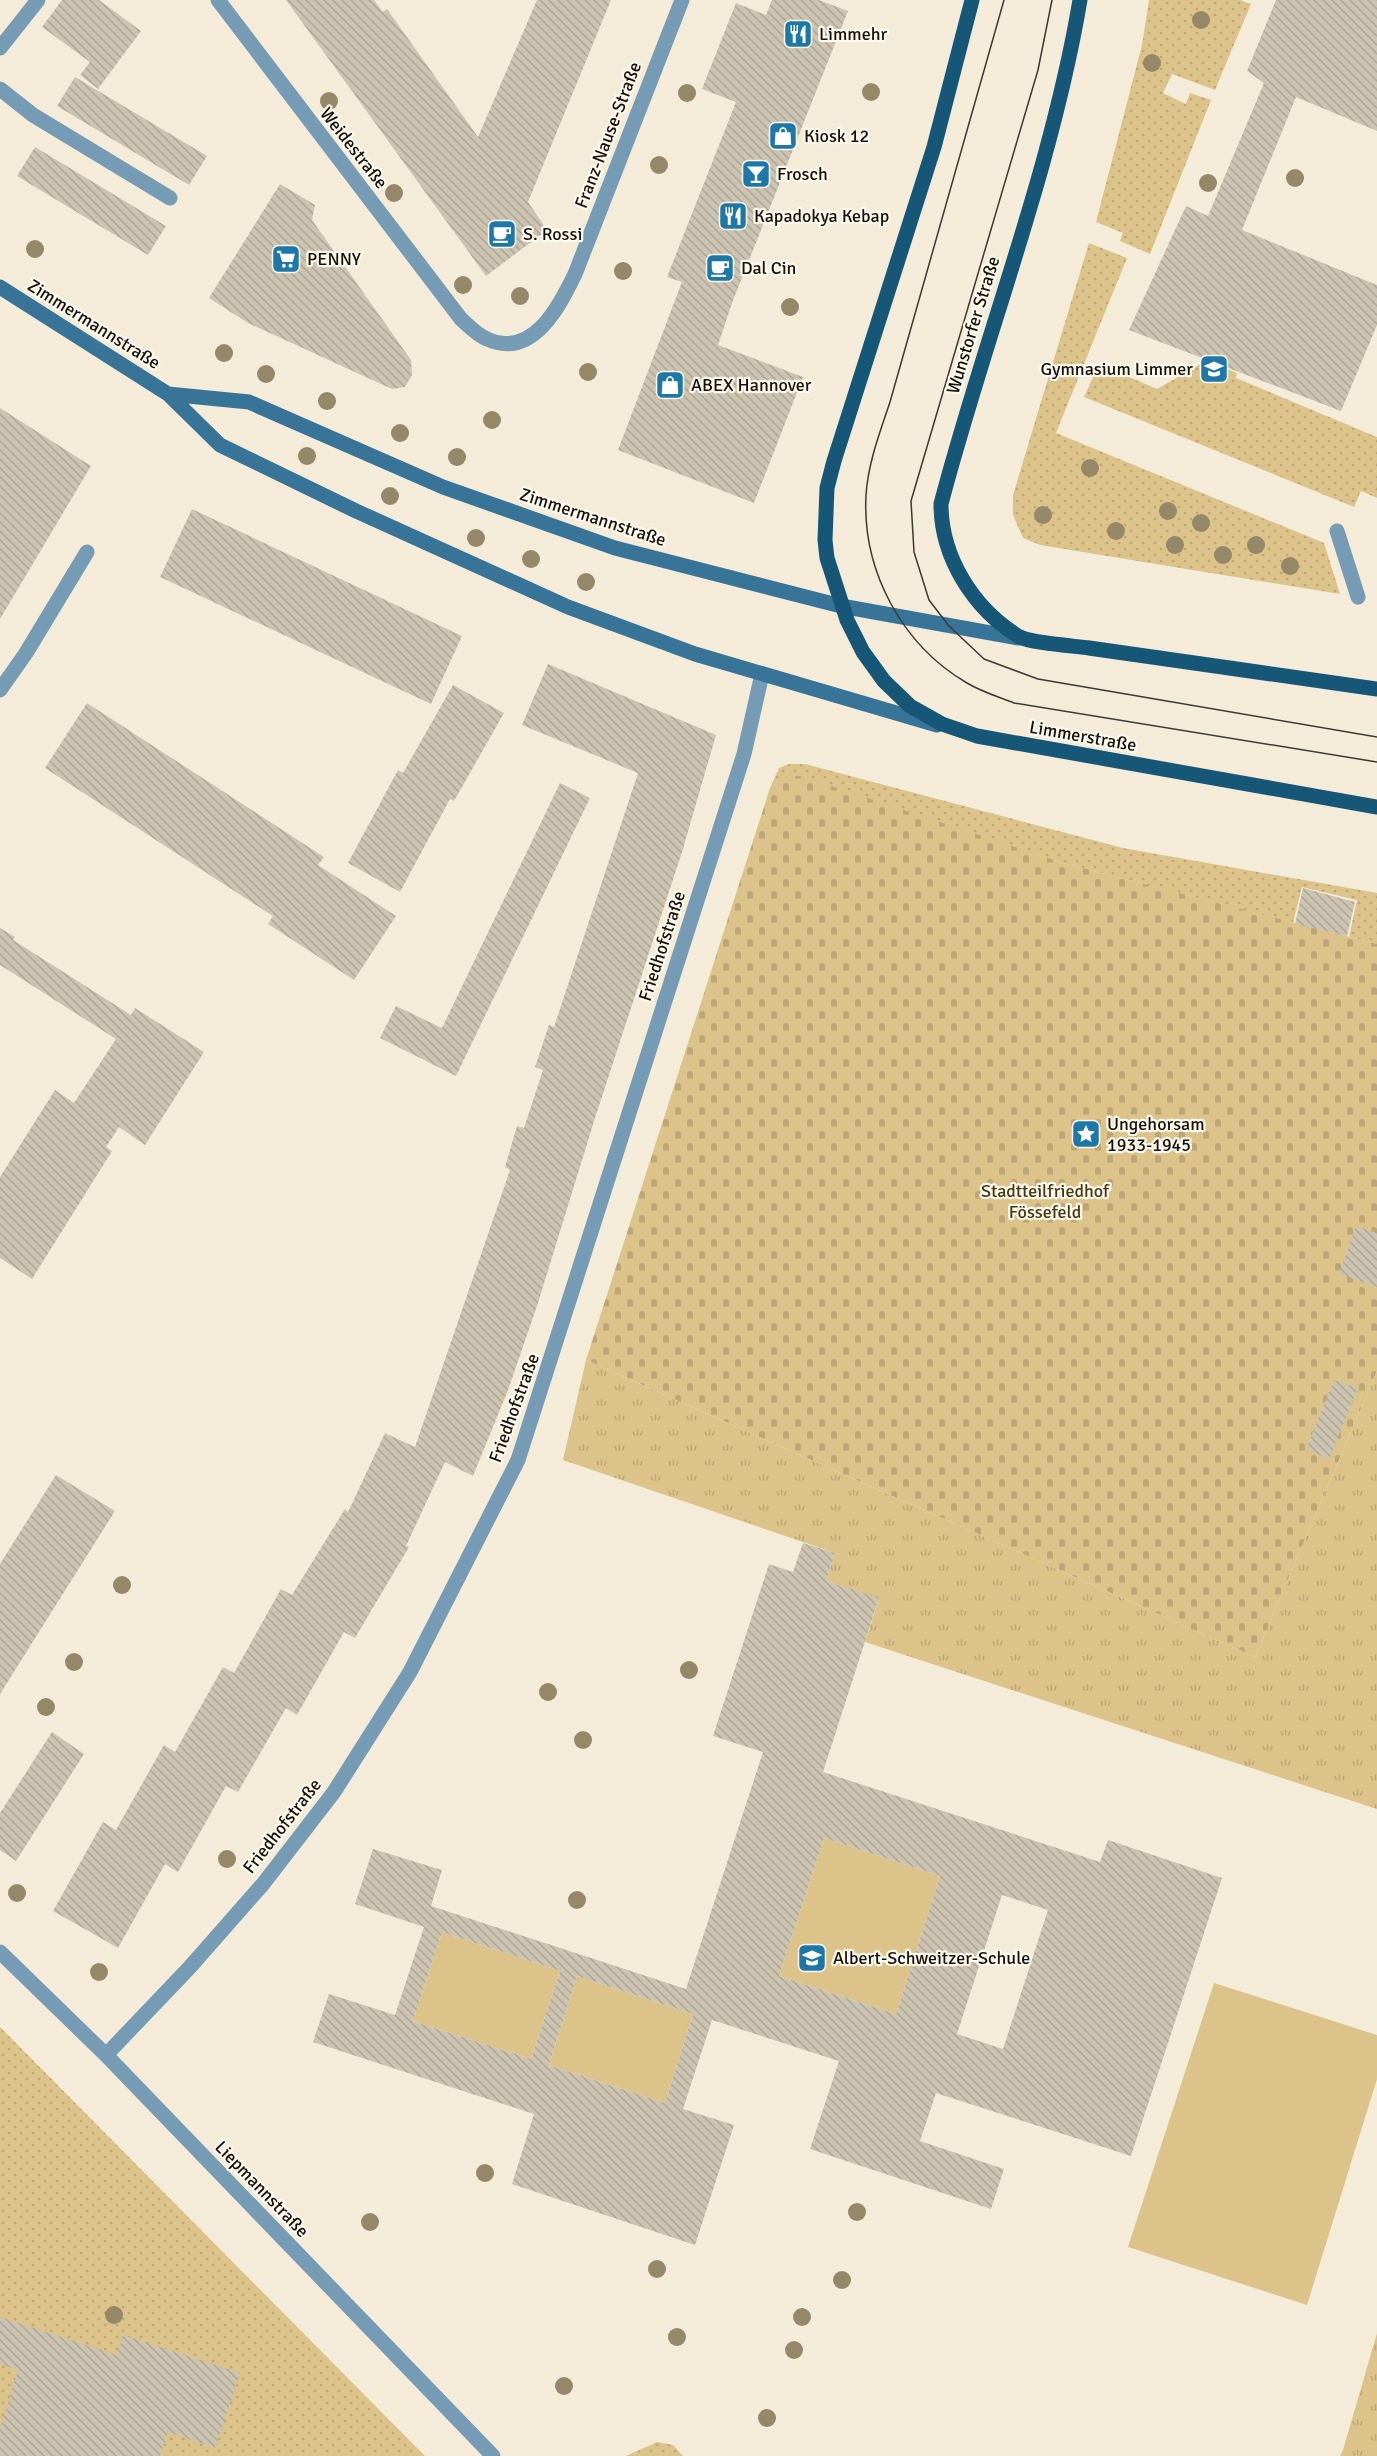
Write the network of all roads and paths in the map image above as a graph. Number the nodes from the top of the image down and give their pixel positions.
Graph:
1 (38, 0) edge
2 (218, 0) edge
3 (682, 0) edge
4 (972, 0) edge
5 (1080, 0) edge
6 (0, 48) edge
7 (0, 89) edge
8 (170, 198) dead end
9 (0, 287) edge
10 (461, 319) joint
11 (168, 394) junction
12 (1337, 531) dead end
13 (87, 552) dead end
14 (1358, 597) dead end
15 (841, 606) junction
16 (1019, 638) junction
17 (762, 674) junction
18 (1377, 689) edge
19 (0, 690) edge
20 (977, 736) junction
21 (1377, 807) edge
22 (0, 1952) edge
23 (106, 2055) junction
24 (493, 2456) edge

1 - 6 street
2 - 10 street, Weidestraße
3 - 10 street, Franz-Nause-Straße
4 - 15 main road
5 - 16 main road, Wunstorfer Straße
7 - 8 street
9 - 11 main road, Zimmermannstraße
11 - 15 main road, Zimmermannstraße
11 - 17 main road, Zimmermannstraße
12 - 14 street
13 - 19 street
15 - 16 main road, Zimmermannstraße
15 - 20 main road, Limmerstraße
16 - 18 main road
17 - 20 main road, Zimmermannstraße
17 - 23 street, Friedhofstraße
20 - 21 main road, Limmerstraße
22 - 23 street, Liepmannstraße
23 - 24 street, Liepmannstraße

